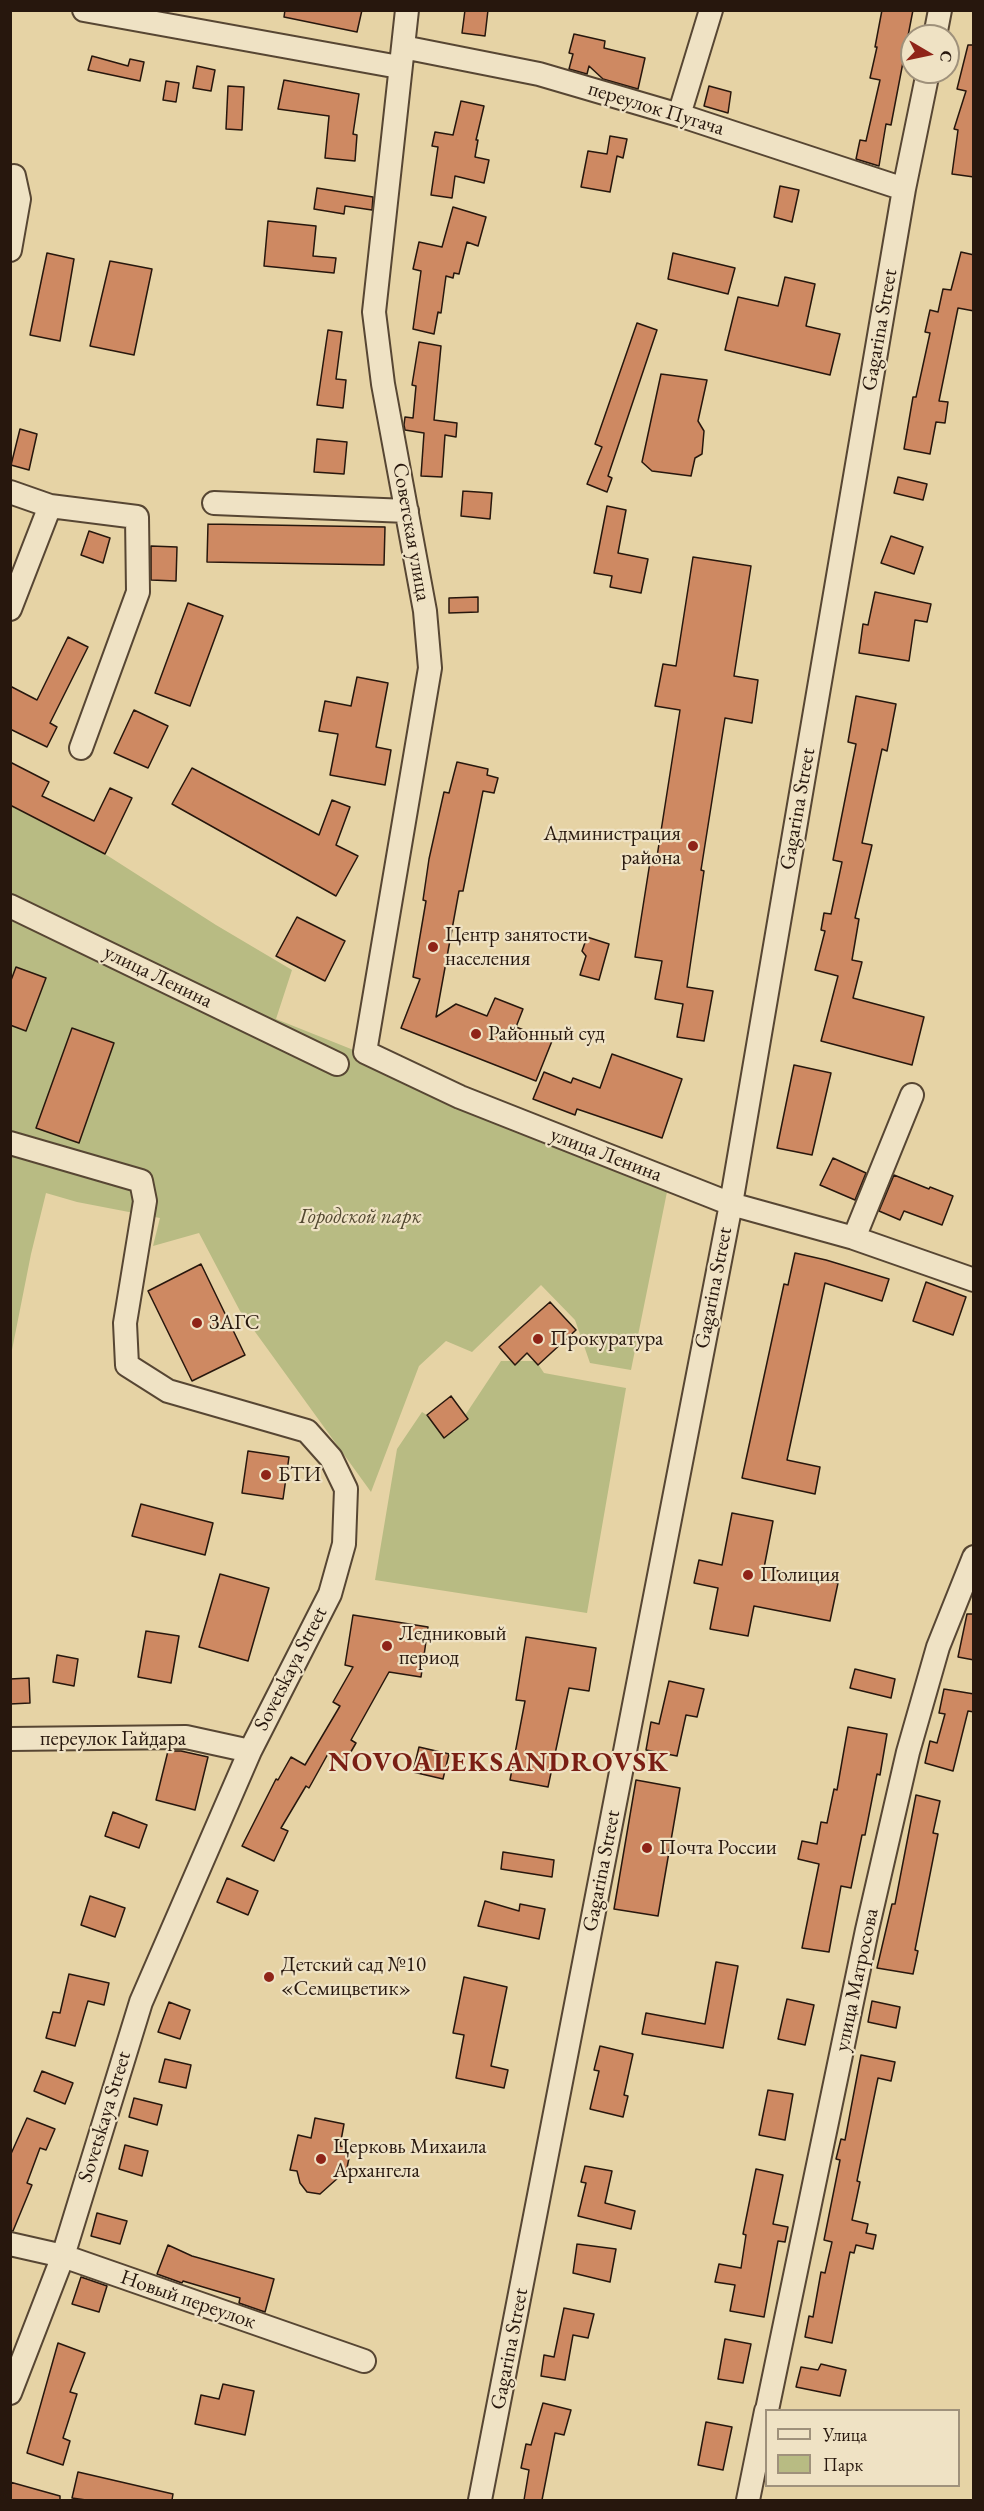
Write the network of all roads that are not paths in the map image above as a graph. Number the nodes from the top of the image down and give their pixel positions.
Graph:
1 (84, 10) edge
2 (407, 10) edge
3 (711, 10) edge
4 (401, 57) junction
5 (925, 84) edge
6 (679, 115) junction
7 (14, 176) dead end
8 (904, 189) junction
9 (10, 250) edge
10 (10, 492) edge
11 (214, 503) dead end
12 (50, 506) junction
13 (407, 511) junction
14 (10, 609) edge
15 (81, 748) dead end
16 (10, 906) edge
17 (365, 1052) joint
18 (337, 1064) dead end
19 (912, 1095) dead end
20 (10, 1143) edge
21 (731, 1204) junction
22 (854, 1238) junction
23 (974, 1280) edge
24 (974, 1557) edge
25 (10, 1738) edge
26 (250, 1751) junction
27 (10, 2244) edge
28 (63, 2256) junction
29 (364, 2361) dead end
30 (10, 2393) edge
31 (767, 2409) edge
32 (765, 2420) edge
33 (480, 2500) edge
34 (748, 2500) edge

1 - 4 street, переулок Пугача
2 - 4 street, Советская улица
3 - 6 street
4 - 6 street, переулок Пугача
4 - 13 street, Советская улица
5 - 8 street, Gagarina Street
6 - 8 street, переулок Пугача
7 - 9 street
8 - 21 street, Gagarina Street
10 - 12 street
11 - 13 street
12 - 14 street
12 - 15 street
13 - 17 street, Советская улица
16 - 18 street, улица Ленина
17 - 21 street, улица Ленина
19 - 22 street
20 - 26 street, Sovetskaya Street
21 - 22 street, улица Ленина
21 - 33 street, Gagarina Street
22 - 23 street, улица Ленина
24 - 31 street, улица Матросова
25 - 26 street, переулок Гайдара
26 - 28 street, Sovetskaya Street
27 - 28 street, Новый переулок
28 - 29 street, Новый переулок
28 - 30 street, Sovetskaya Street
32 - 34 street, улица Матросова

